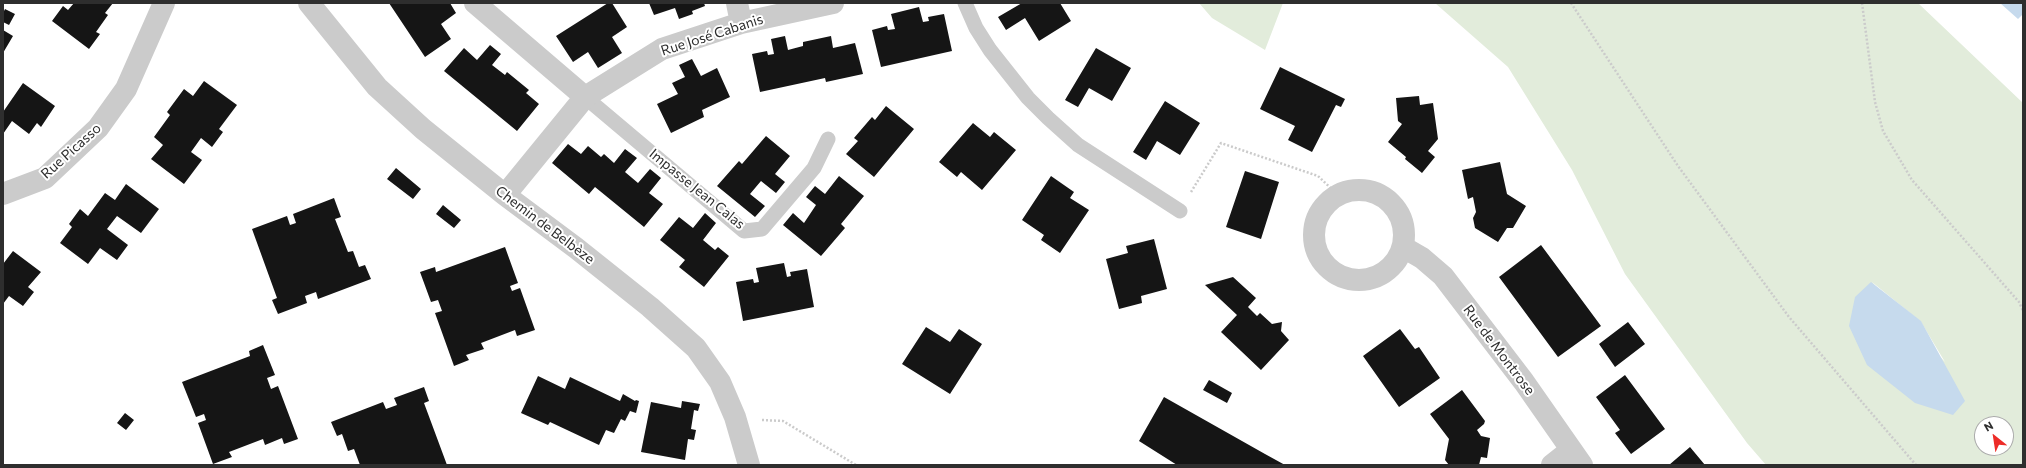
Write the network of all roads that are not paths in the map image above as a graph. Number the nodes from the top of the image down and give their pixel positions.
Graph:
1 (164, 3) edge
2 (309, 3) edge
3 (475, 3) edge
4 (832, 3) edge
5 (965, 3) edge
6 (739, 13) edge
7 (585, 97) junction
8 (828, 139) dead end
9 (3, 194) edge
10 (505, 195) junction
11 (1180, 211) road end
12 (1403, 247) junction
13 (1577, 457) edge
14 (749, 465) edge
15 (1552, 465) edge

1 - 9 street, Rue Picasso
2 - 10 street, Chemin de Belbèze
3 - 7 street
4 - 6 street, Rue José Cabanis
5 - 11 lane
6 - 7 street, Rue José Cabanis
7 - 8 lane, Impasse Jean Calas
7 - 10 street, Rue José Cabanis
10 - 14 street, Chemin de Belbèze
12 - 12 street
12 - 13 street, Rue de Montrose
13 - 15 street

